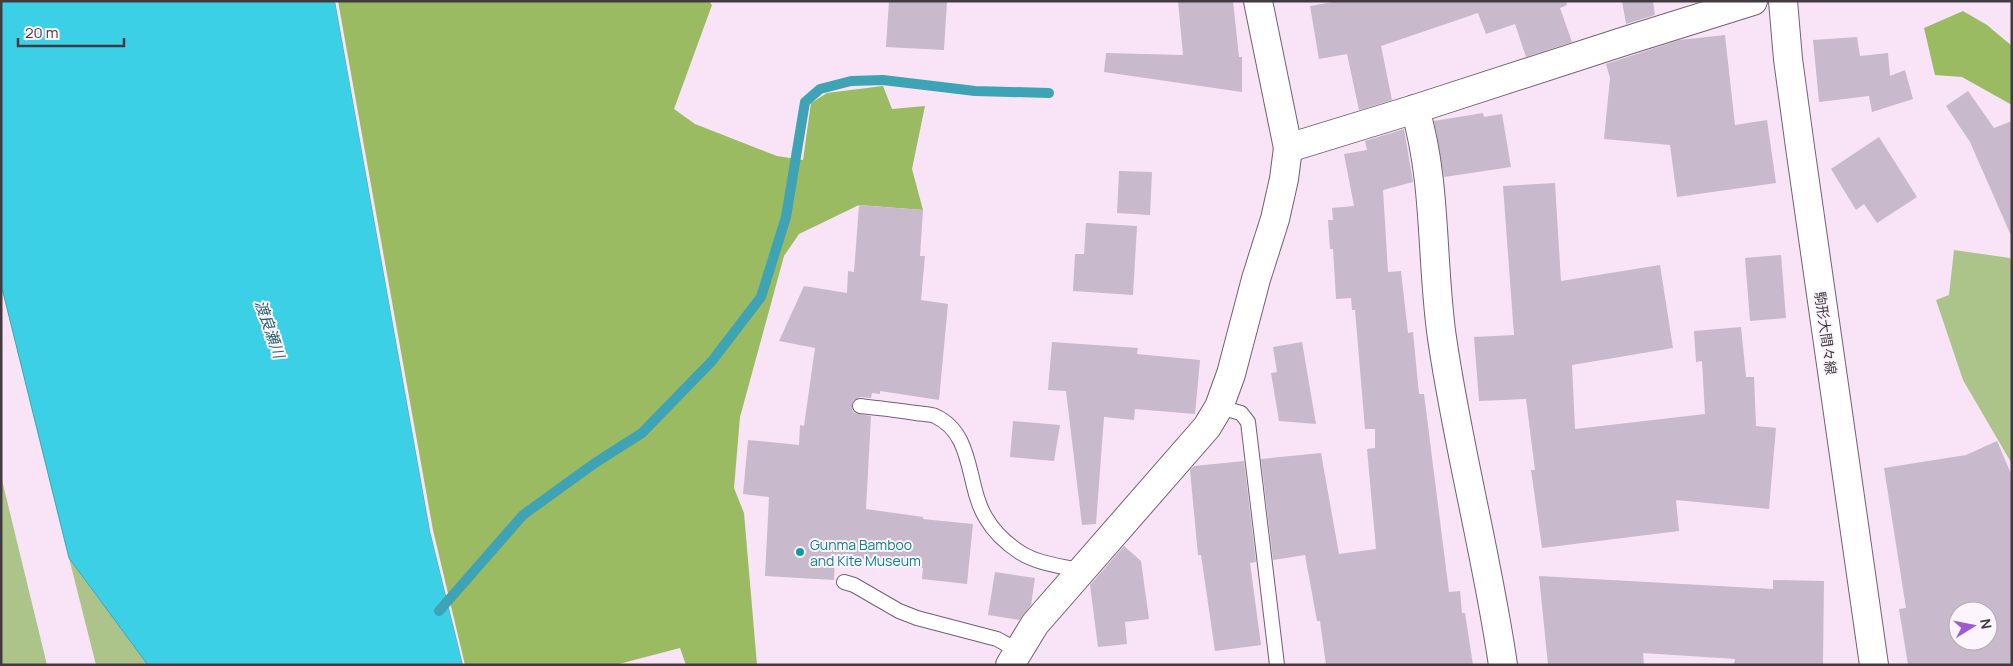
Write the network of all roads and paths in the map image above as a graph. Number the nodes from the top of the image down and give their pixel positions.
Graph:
1 (1258, 1) edge
2 (1753, 1) edge
3 (1783, 1) edge
4 (1415, 109) junction
5 (1288, 148) junction
6 (860, 406) dead end
7 (1219, 407) junction
8 (1082, 571) junction
9 (844, 582) dead end
10 (1014, 658) edge
11 (1277, 665) edge
12 (1503, 665) edge
13 (1874, 665) edge

1 - 5 street
2 - 4 street
3 - 13 street, 駒形大間々線
4 - 5 street
4 - 12 street
5 - 7 street
6 - 8 lane
7 - 8 street
7 - 11 lane
8 - 10 street
9 - 10 lane

